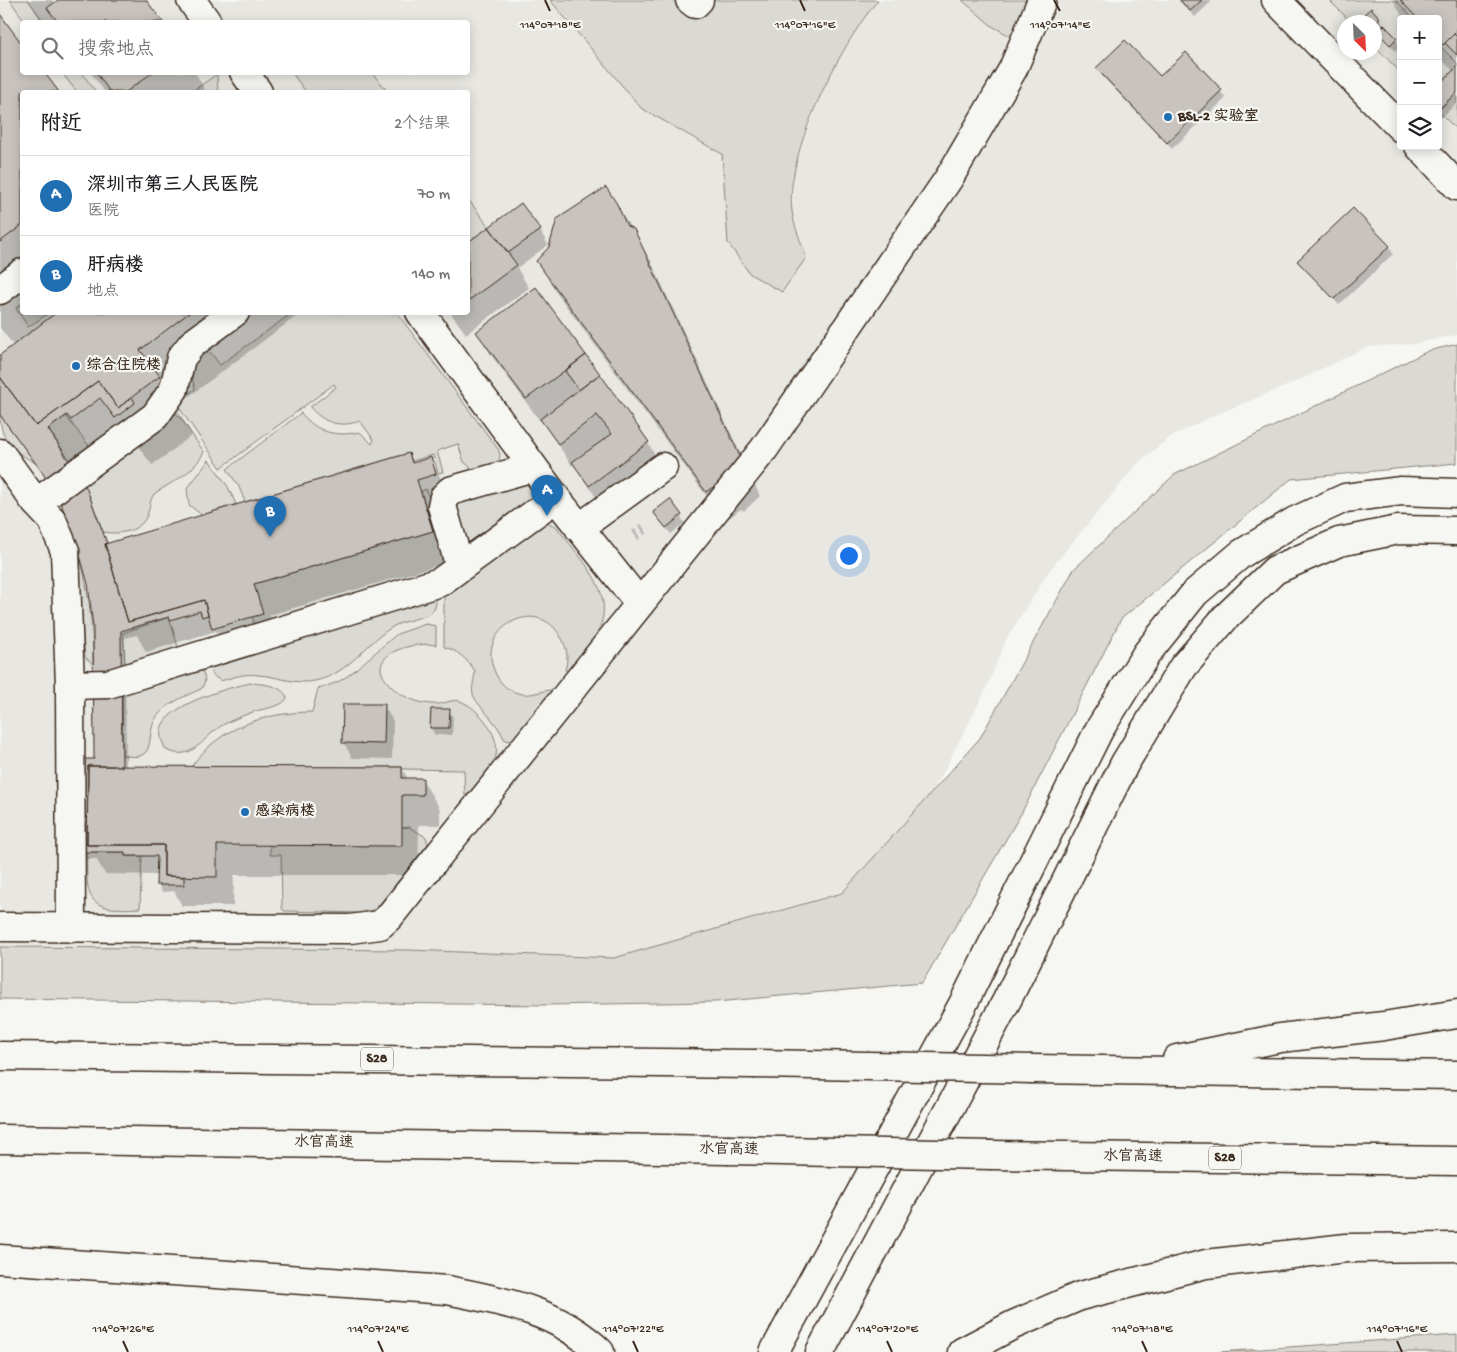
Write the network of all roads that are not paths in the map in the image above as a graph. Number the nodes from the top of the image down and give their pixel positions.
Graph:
1 (191, 0) edge
2 (690, 0) edge
3 (699, 0) edge
4 (1042, 0) edge
5 (1276, 0) edge
6 (206, 20) edge
7 (246, 75) edge
8 (257, 90) edge
9 (1397, 124) edge
10 (1422, 150) edge
11 (1457, 186) edge
12 (20, 275) edge
13 (0, 290) edge
14 (231, 315) edge
15 (422, 315) edge
16 (0, 453) edge
17 (533, 467) junction
18 (663, 467) dead end
19 (1457, 493) edge
20 (556, 498) junction
21 (36, 503) junction
22 (579, 528) junction
23 (1457, 531) edge
24 (460, 567) junction
25 (640, 604) junction
26 (70, 684) junction
27 (0, 927) edge
28 (71, 928) junction
29 (1457, 1014) edge
30 (0, 1056) edge
31 (1128, 1070) junction
32 (1457, 1076) edge
33 (0, 1138) edge
34 (1457, 1161) edge
35 (1457, 1247) edge
36 (0, 1259) edge
37 (600, 1352) edge
38 (774, 1352) edge
39 (820, 1352) edge
40 (962, 1352) edge

1 - 6 main road
2 - 3 main road
4 - 25 main road
5 - 9 main road
7 - 8 main road
10 - 11 main road
12 - 13 main road
14 - 21 main road
15 - 17 main road
16 - 21 main road
17 - 20 main road
17 - 24 main road
18 - 22 main road
19 - 38 main road
20 - 22 main road
20 - 24 main road
21 - 26 main road
22 - 25 main road
23 - 39 main road
24 - 26 main road
25 - 28 main road
26 - 28 main road
27 - 28 main road
29 - 31 main road
30 - 31 main road, S28, bridge
31 - 32 main road, S28
33 - 34 main road, 水官高速 / S28, bridge
35 - 40 main road
36 - 37 main road

